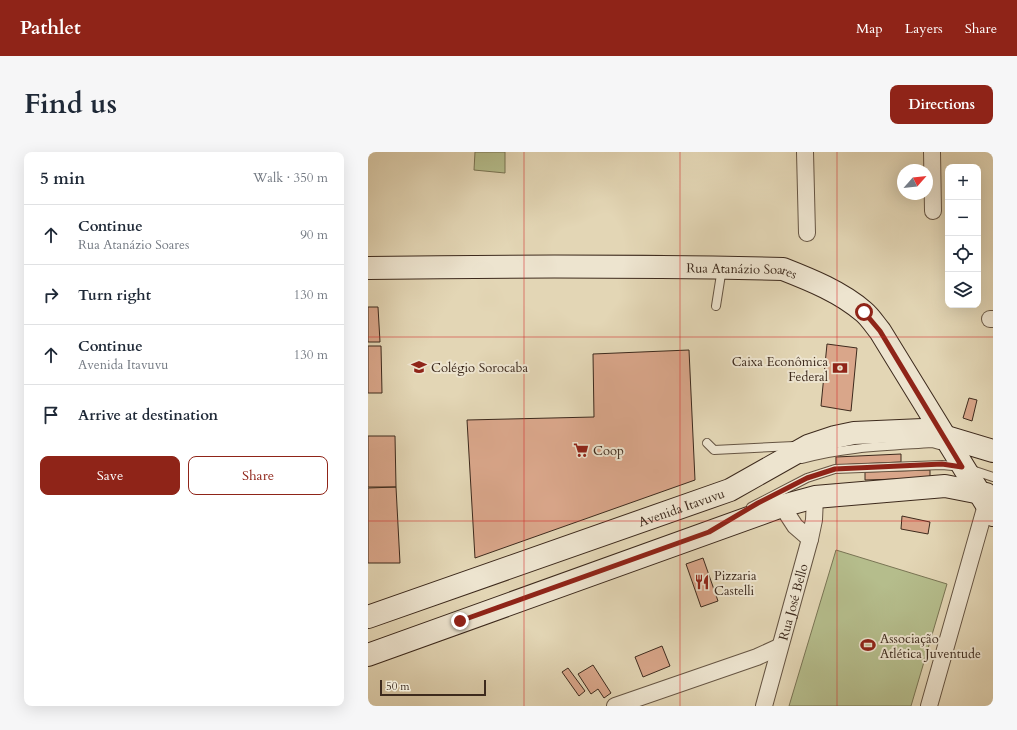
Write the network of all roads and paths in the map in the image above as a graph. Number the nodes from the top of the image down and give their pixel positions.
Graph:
1 (805, 152) edge
2 (932, 152) edge
3 (933, 211) dead end
4 (807, 233) dead end
5 (368, 268) edge
6 (722, 268) junction
7 (716, 306) dead end
8 (947, 442) junction
9 (707, 443) dead end
10 (808, 446) junction
11 (993, 451) edge
12 (962, 467) junction
13 (771, 468) junction
14 (815, 497) junction
15 (988, 497) edge
16 (782, 506) junction
17 (709, 532) junction
18 (810, 539) junction
19 (370, 615) edge
20 (460, 621) junction
21 (779, 647) junction
22 (368, 650) edge
23 (368, 655) edge
24 (615, 706) edge
25 (764, 706) edge
26 (929, 706) edge

1 - 4 street
2 - 3 street
5 - 6 main road, Rua Atanázio Soares
6 - 7 lane
6 - 8 main road, Rua Atanázio Soares
8 - 10 main road, Avenida Itavuvu
8 - 11 main road, Avenida Itavuvu
8 - 12 main road, Rua Atanázio Soares
8 - 13 lane
9 - 10 lane
10 - 13 main road, Avenida Itavuvu
12 - 15 main road, Rua Atanázio Soares
12 - 17 lane
13 - 19 main road, Avenida Itavuvu
14 - 15 main road
14 - 16 main road
14 - 18 street, Rua José Bello
15 - 26 street
16 - 17 main road
16 - 18 street
17 - 20 main road
18 - 21 street, Rua José Bello
20 - 22 lane
20 - 23 main road
21 - 24 street
21 - 25 street, Rua José Bello

